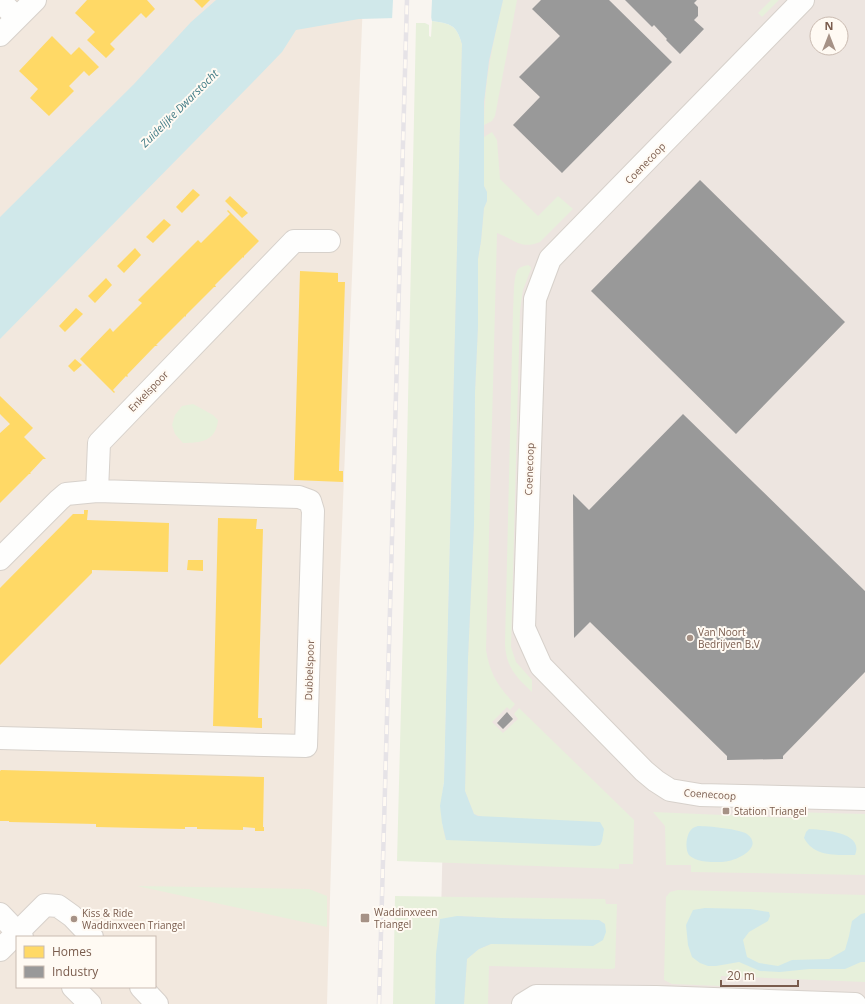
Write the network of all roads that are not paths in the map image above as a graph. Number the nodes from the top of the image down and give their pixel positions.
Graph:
1 (35, 0) edge
2 (803, 0) edge
3 (0, 1) edge
4 (17, 18) junction
5 (0, 35) edge
6 (328, 241) dead end
7 (97, 491) junction
8 (0, 559) edge
9 (0, 738) edge
10 (865, 799) edge
11 (0, 914) edge
12 (20, 935) edge
13 (91, 936) edge
14 (16, 938) edge
15 (0, 950) edge
16 (74, 988) edge
17 (142, 988) edge
18 (90, 1004) edge
19 (157, 1004) edge
20 (523, 1004) edge
21 (855, 1004) edge

1 - 4 street
2 - 10 street, Coenecoop
3 - 4 street
4 - 5 street
6 - 7 street, Enkelspoor
7 - 8 street
7 - 9 street, Dubbelspoor
11 - 12 street
12 - 13 street
14 - 15 street
16 - 18 street
17 - 19 street
20 - 21 street

